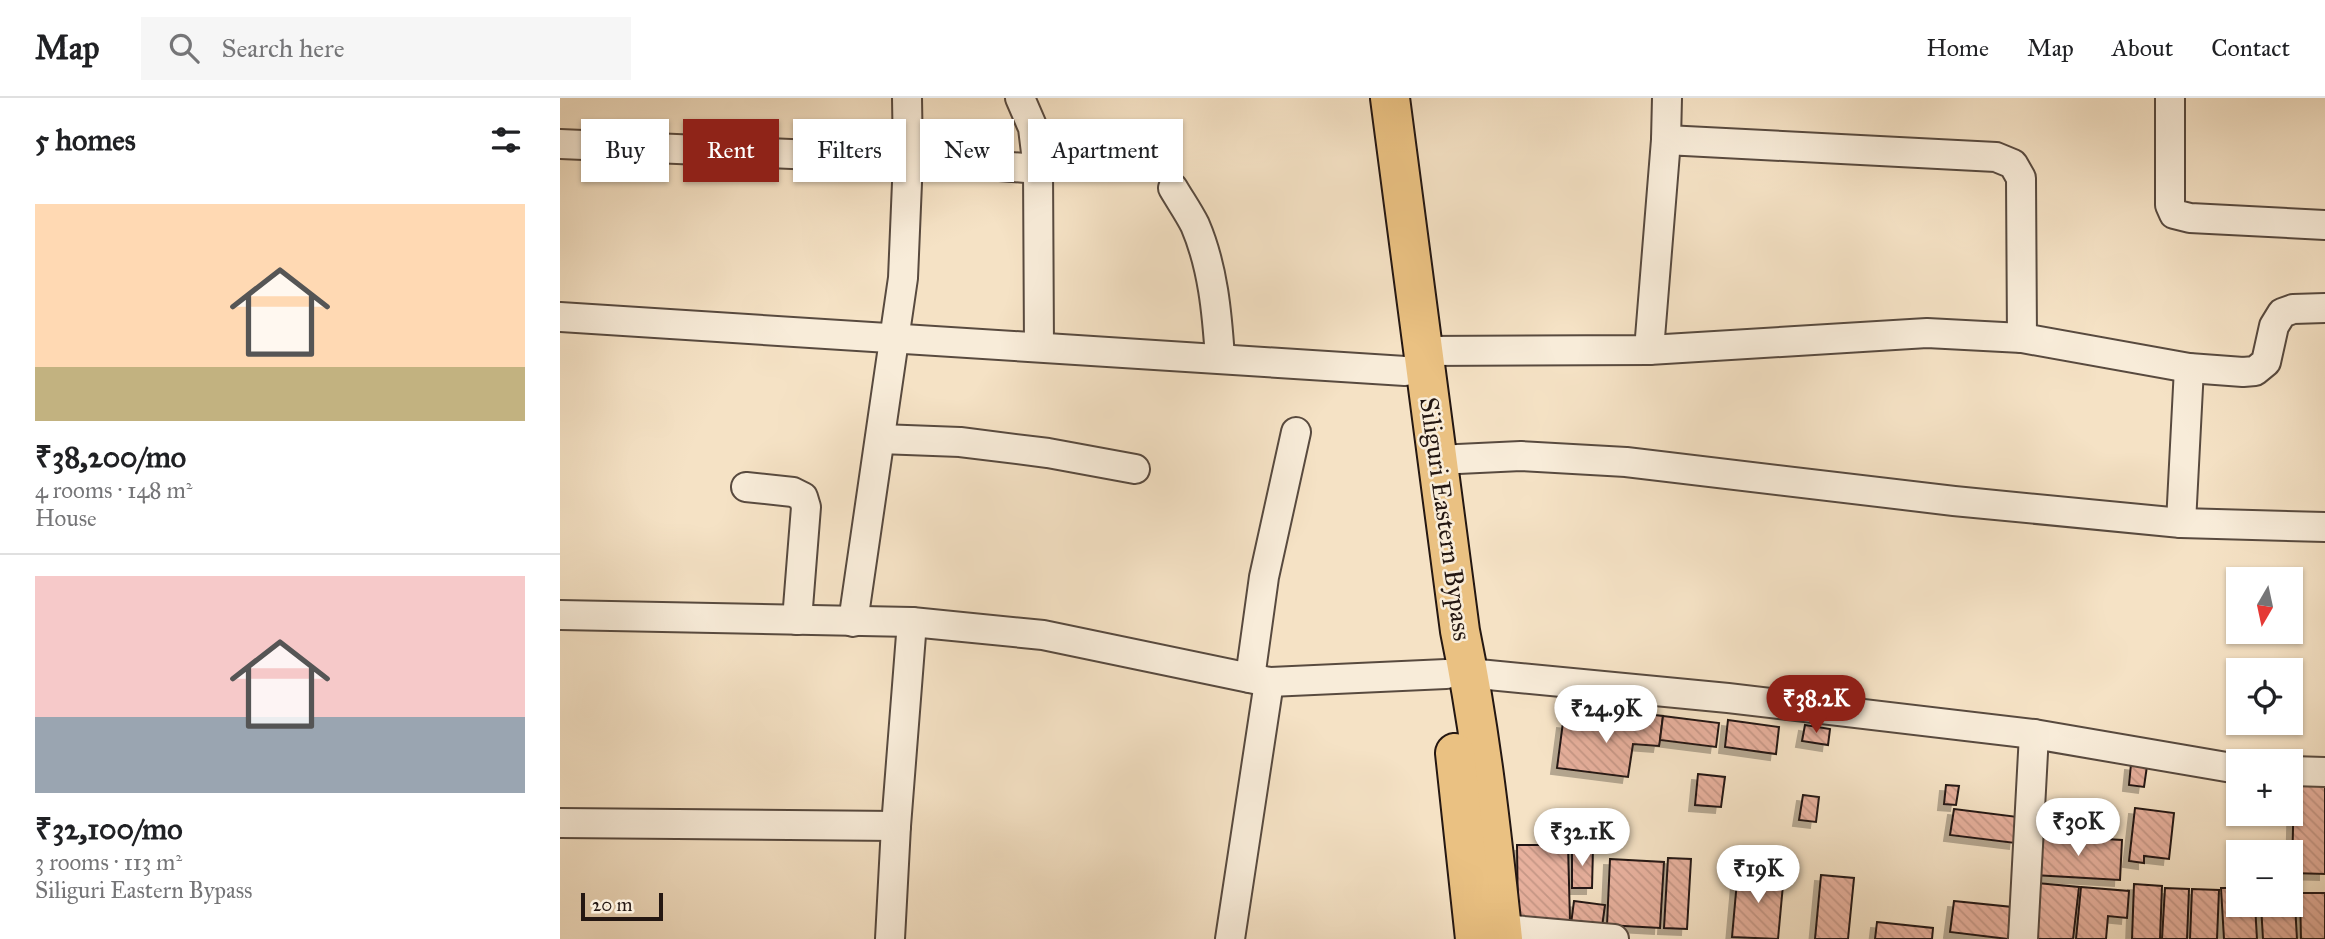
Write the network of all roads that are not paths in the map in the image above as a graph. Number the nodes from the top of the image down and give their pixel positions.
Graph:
1 (907, 98) edge
2 (1020, 98) edge
3 (1366, 98) edge
4 (1390, 98) edge
5 (1667, 98) edge
6 (2170, 98) edge
7 (1029, 119) edge
8 (1666, 140) junction
9 (560, 144) edge
10 (908, 159) junction
11 (1028, 168) edge
12 (1038, 182) edge
13 (1173, 188) dead end
14 (2325, 225) edge
15 (2325, 308) edge
16 (560, 317) edge
17 (2022, 338) junction
18 (895, 339) junction
19 (1039, 347) junction
20 (1649, 350) junction
21 (1220, 358) junction
22 (1414, 361) junction
23 (2189, 368) junction
24 (1296, 432) dead end
25 (880, 439) junction
26 (1437, 460) junction
27 (1135, 469) dead end
28 (746, 487) dead end
29 (2181, 523) junction
30 (2325, 527) edge
31 (560, 615) edge
32 (797, 621) junction
33 (853, 622) junction
34 (912, 622) junction
35 (1457, 673) junction
36 (1259, 680) junction
37 (2034, 734) junction
38 (2226, 767) edge
39 (2303, 771) edge
40 (2325, 772) edge
41 (560, 823) edge
42 (896, 826) junction
43 (1493, 936) edge
44 (890, 939) edge
45 (1230, 939) edge
46 (1614, 939) edge
47 (2023, 939) edge

1 - 10 street
2 - 7 street
3 - 22 main road, Siliguri Eastern Bypass
4 - 22 main road, Siliguri Eastern Bypass
5 - 8 street
6 - 14 street
8 - 17 street
8 - 20 street
9 - 10 street
10 - 11 street
10 - 18 street
12 - 19 street
13 - 21 street
15 - 23 street
16 - 18 street
17 - 20 street
17 - 23 street
18 - 19 street
18 - 25 street
19 - 21 street
20 - 22 street
21 - 22 street
22 - 26 main road, Siliguri Eastern Bypass
22 - 35 main road, Siliguri Eastern Bypass
23 - 29 street
24 - 36 street
25 - 27 street
25 - 33 street
26 - 29 street
26 - 35 main road, Siliguri Eastern Bypass
28 - 32 street
29 - 30 street
31 - 32 street
32 - 33 street
33 - 34 street
34 - 36 street
34 - 42 street
35 - 36 street
35 - 37 street
35 - 43 main road, Siliguri Eastern Bypass
36 - 45 street
37 - 38 street
37 - 47 street
39 - 40 street
41 - 42 street
42 - 44 street
43 - 46 street

